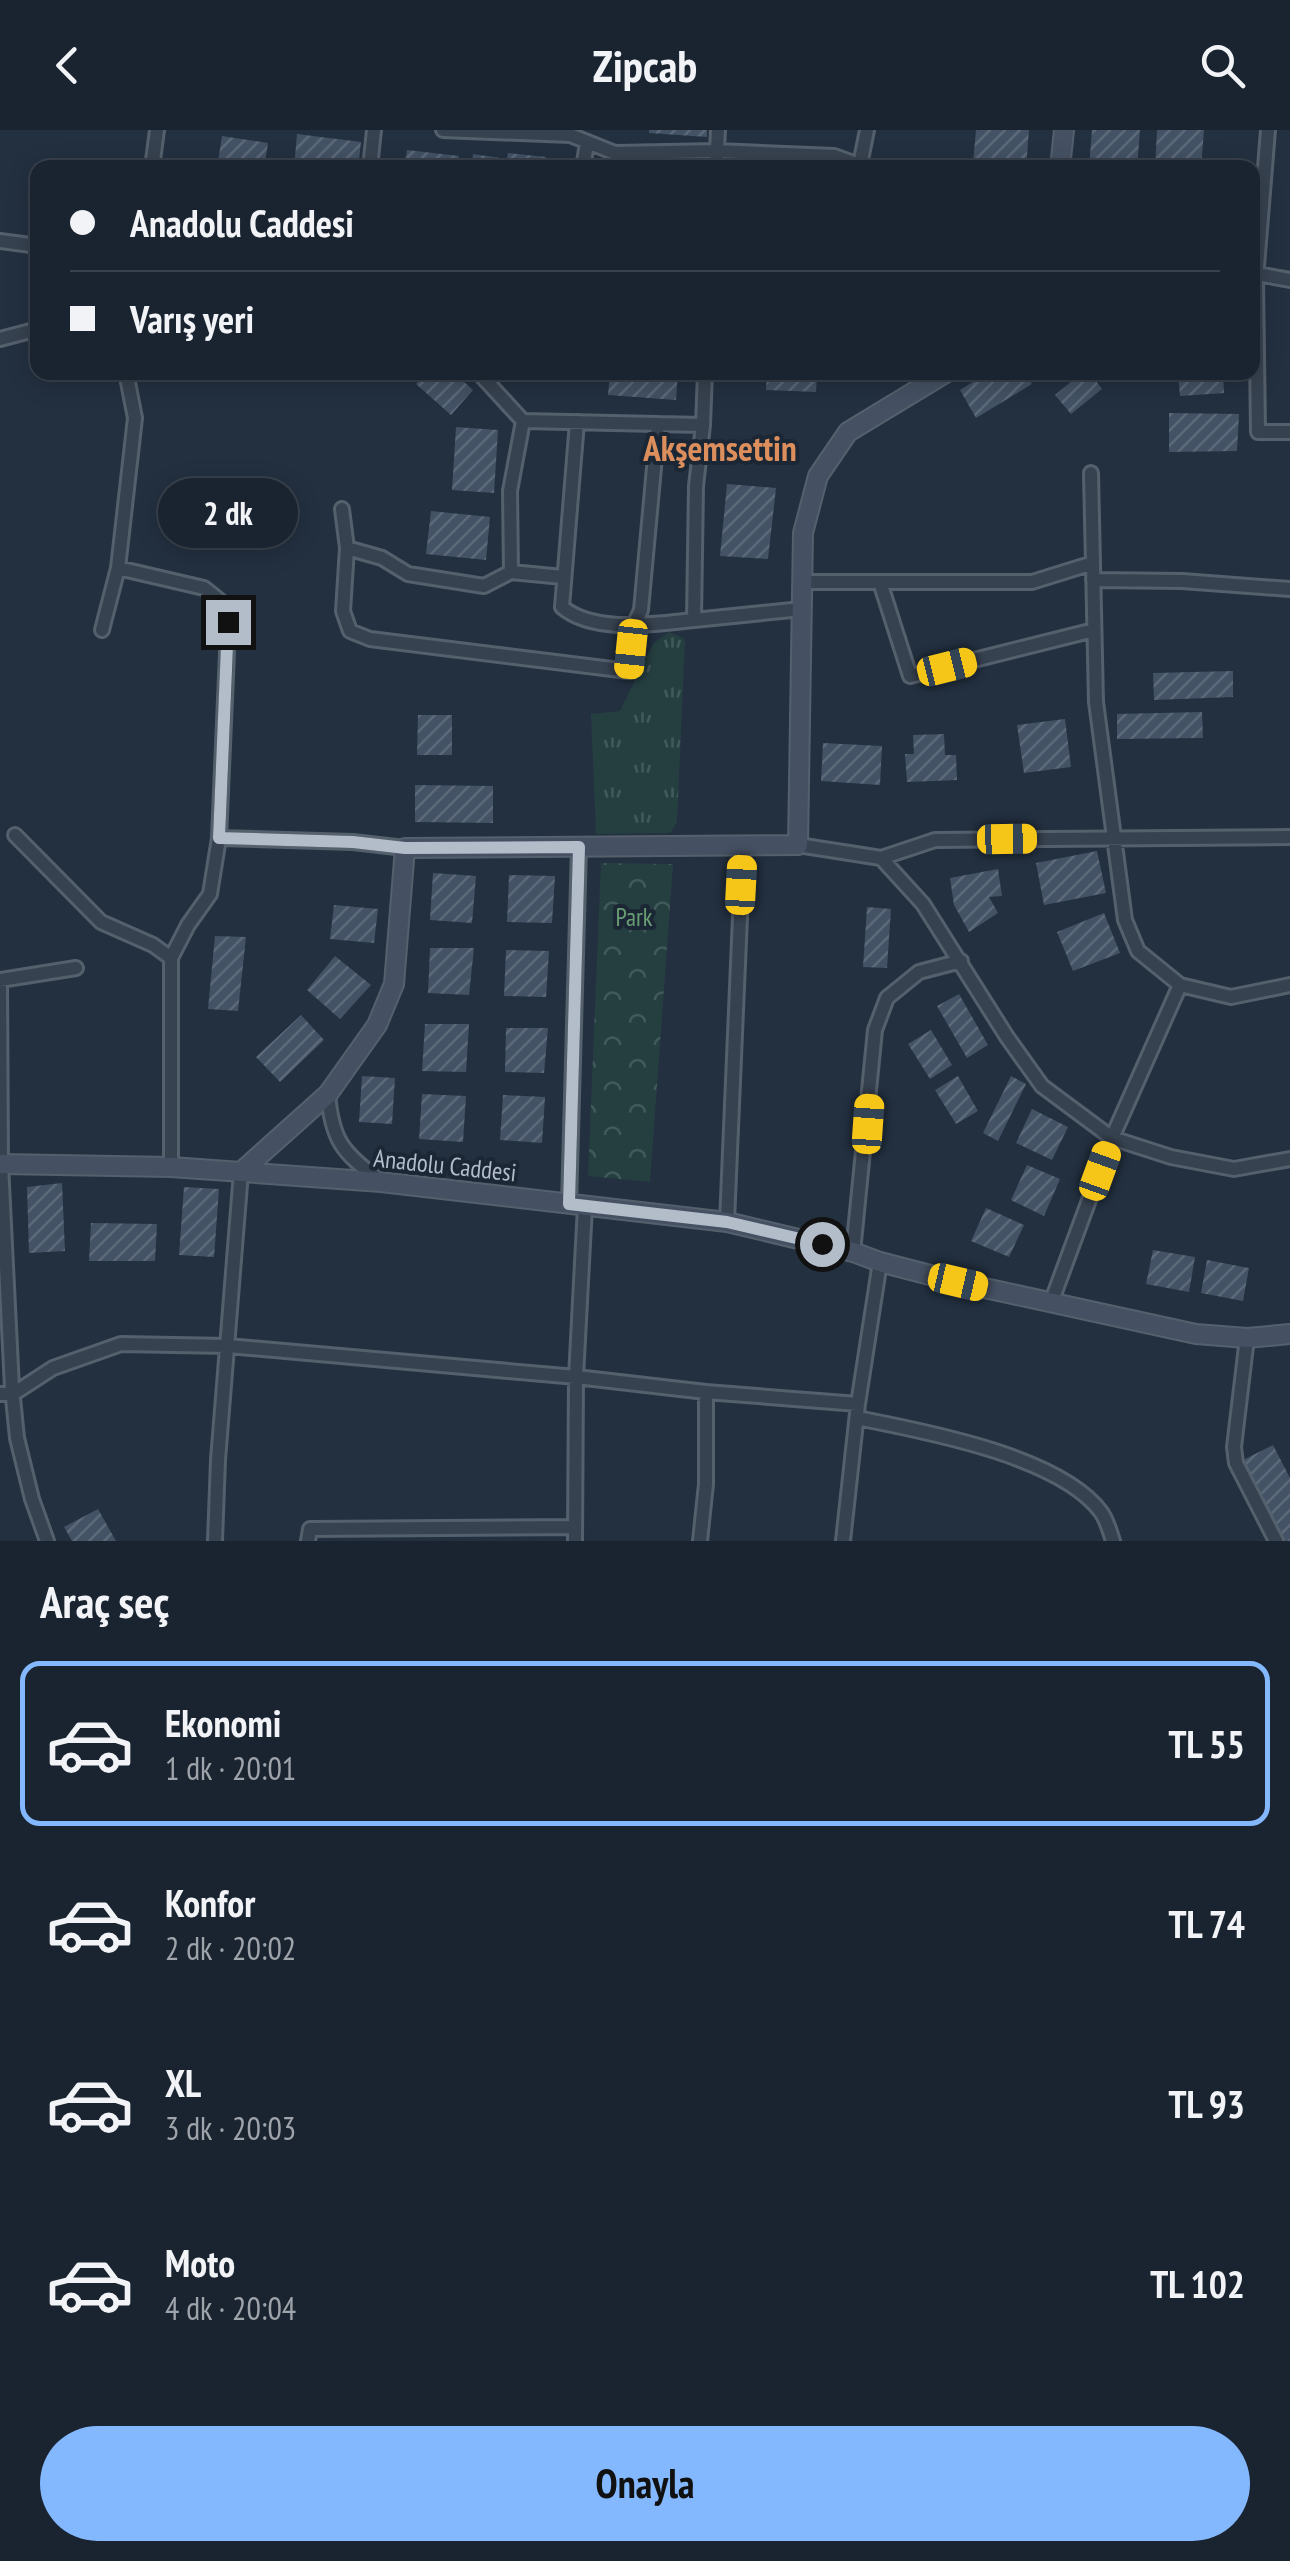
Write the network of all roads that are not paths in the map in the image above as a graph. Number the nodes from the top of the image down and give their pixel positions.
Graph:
1 (157, 130) edge
2 (374, 130) edge
3 (443, 130) edge
4 (718, 130) edge
5 (867, 130) edge
6 (1064, 130) edge
7 (1268, 130) edge
8 (586, 142) junction
9 (717, 151) junction
10 (153, 160) edge
11 (371, 160) edge
12 (584, 160) edge
13 (716, 160) edge
14 (846, 160) edge
15 (864, 160) edge
16 (1061, 160) edge
17 (1260, 218) edge
18 (0, 241) edge
19 (30, 245) edge
20 (1260, 274) edge
21 (1290, 280) edge
22 (30, 331) edge
23 (0, 339) edge
24 (128, 380) edge
25 (485, 380) edge
26 (705, 380) edge
27 (933, 380) edge
28 (1257, 380) edge
29 (523, 421) junction
30 (578, 422) junction
31 (658, 424) junction
32 (702, 425) junction
33 (1290, 432) edge
34 (1091, 473) dead end
35 (342, 508) dead end
36 (347, 548) junction
37 (1093, 563) junction
38 (118, 568) junction
39 (511, 572) junction
40 (563, 577) junction
41 (1093, 580) junction
42 (802, 582) junction
43 (880, 582) junction
44 (1290, 589) edge
45 (802, 609) junction
46 (694, 620) junction
47 (633, 627) junction
48 (102, 630) dead end
49 (1094, 630) junction
50 (15, 834) dead end
51 (1290, 836) edge
52 (1114, 837) junction
53 (219, 838) junction
54 (798, 845) junction
55 (743, 846) junction
56 (579, 847) junction
57 (405, 848) junction
58 (881, 858) junction
59 (171, 958) junction
60 (961, 961) junction
61 (76, 968) dead end
62 (0, 980) edge
63 (1180, 984) junction
64 (1290, 986) edge
65 (328, 1094) junction
66 (1112, 1138) junction
67 (1290, 1159) edge
68 (0, 1164) edge
69 (171, 1166) junction
70 (240, 1172) junction
71 (381, 1182) junction
72 (577, 1205) junction
73 (727, 1222) junction
74 (853, 1252) junction
75 (880, 1262) junction
76 (1051, 1303) junction
77 (1290, 1334) edge
78 (1247, 1338) junction
79 (228, 1346) junction
80 (576, 1377) junction
81 (706, 1392) junction
82 (6, 1394) edge
83 (858, 1411) junction
84 (574, 1534) edge
85 (48, 1541) edge
86 (215, 1541) edge
87 (308, 1541) edge
88 (700, 1541) edge
89 (843, 1541) edge
90 (1113, 1541) edge
91 (1276, 1541) edge

1 - 10 street
2 - 11 street
3 - 8 street
4 - 9 street
5 - 15 street
6 - 16 street
7 - 17 street
8 - 9 street
8 - 12 street
9 - 13 street
9 - 14 street
18 - 19 street
20 - 21 street
22 - 23 street
24 - 38 street
25 - 29 street
26 - 32 street
27 - 42 street
28 - 33 street
29 - 30 street
29 - 39 street
30 - 31 street
30 - 40 street
31 - 32 street
31 - 47 street
32 - 46 street
34 - 37 street
35 - 36 street
36 - 39 street
36 - 47 street
37 - 41 street
37 - 43 street
38 - 48 street
38 - 53 street
39 - 40 street
40 - 47 street
41 - 44 street
41 - 49 street
42 - 43 street
42 - 45 street
43 - 49 street
45 - 46 street
45 - 54 street
46 - 47 street
49 - 52 street
50 - 59 street
51 - 52 street
52 - 58 street
52 - 63 street
53 - 57 street
53 - 59 street
54 - 55 street
54 - 58 street
55 - 56 street
55 - 73 street
56 - 57 street
56 - 72 street
57 - 65 street
58 - 60 street
59 - 69 street
60 - 66 street
60 - 74 street
61 - 62 street
62 - 68 street
63 - 64 street
63 - 66 street
65 - 70 street
65 - 71 street
66 - 67 street
66 - 76 street
68 - 69 street, Anadolu Caddesi
68 - 82 street
69 - 70 street, Anadolu Caddesi
70 - 71 street, Anadolu Caddesi
70 - 79 street
71 - 72 street, Anadolu Caddesi
72 - 73 street, Anadolu Caddesi
72 - 80 street
73 - 74 street, Anadolu Caddesi
74 - 75 street, Anadolu Caddesi
75 - 76 street, Anadolu Caddesi
75 - 83 street
76 - 78 street, Anadolu Caddesi
77 - 78 street, Anadolu Caddesi
78 - 91 street
79 - 80 street
79 - 82 street
79 - 86 street
80 - 81 street
80 - 84 street
81 - 83 street
81 - 88 street
82 - 85 street
83 - 89 street
83 - 90 street
84 - 87 street

